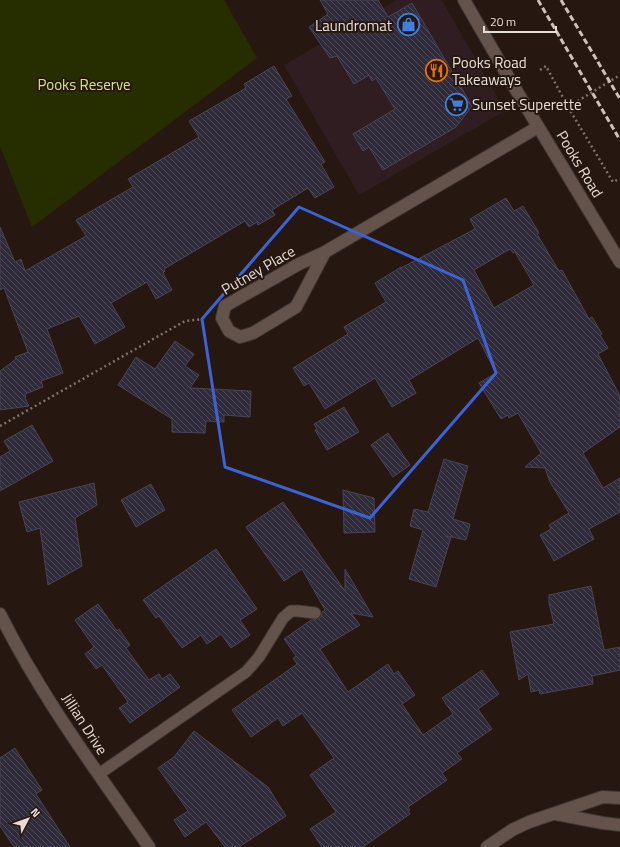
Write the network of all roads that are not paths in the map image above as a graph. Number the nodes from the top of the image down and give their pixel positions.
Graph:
1 (464, 0) edge
2 (538, 127) junction
3 (325, 252) junction
4 (620, 262) edge
5 (315, 613) dead end
6 (0, 614) edge
7 (99, 774) junction
8 (620, 798) edge
9 (555, 814) junction
10 (620, 825) edge
11 (149, 847) edge
12 (487, 847) edge

1 - 2 street, Pooks Road
2 - 3 street, Putney Place
2 - 4 street, Pooks Road
3 - 3 street, Putney Place
5 - 7 lane
6 - 7 street, Jillian Drive
7 - 11 street, Jillian Drive
8 - 9 street
9 - 10 street
9 - 12 street

